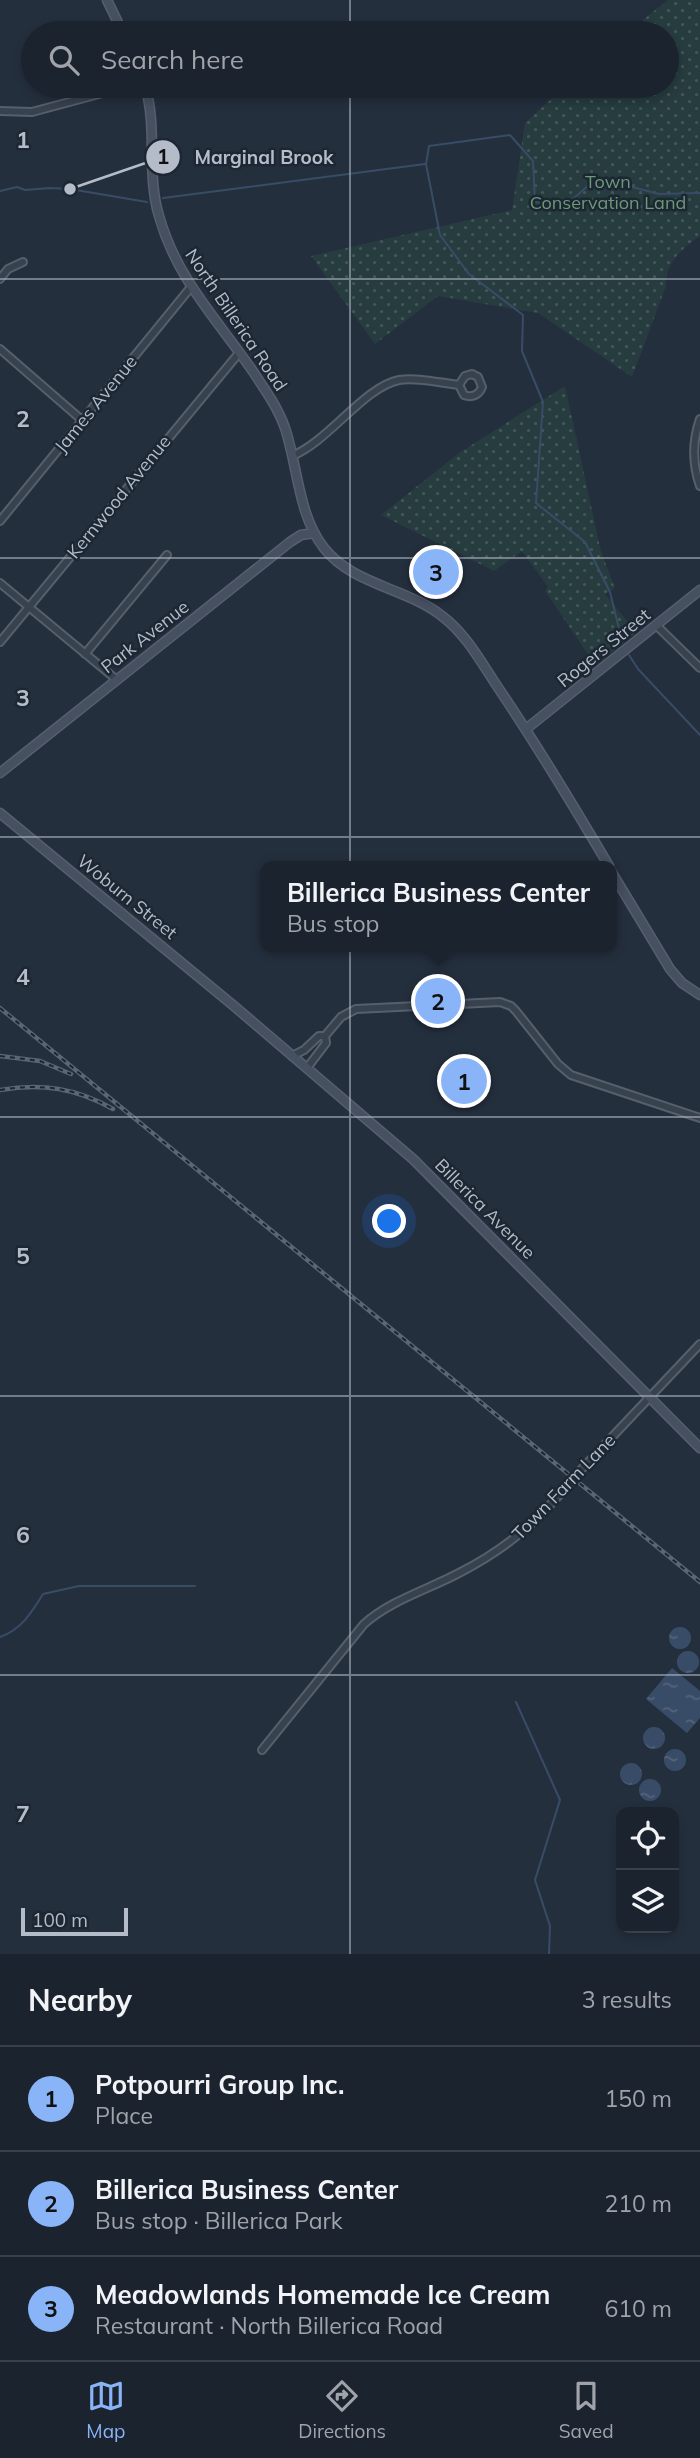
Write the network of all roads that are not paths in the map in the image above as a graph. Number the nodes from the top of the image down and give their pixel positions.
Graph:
1 (107, 0) edge
2 (117, 21) edge
3 (85, 98) edge
4 (148, 98) edge
5 (0, 111) edge
6 (23, 262) dead end
7 (0, 279) edge
8 (191, 287) junction
9 (0, 349) edge
10 (239, 352) junction
11 (459, 385) dead end
12 (700, 419) edge
13 (83, 421) junction
14 (292, 456) junction
15 (700, 486) edge
16 (0, 521) edge
17 (314, 533) junction
18 (167, 555) dead end
19 (0, 583) edge
20 (700, 590) edge
21 (29, 607) junction
22 (657, 626) junction
23 (0, 642) edge
24 (85, 654) junction
25 (700, 668) edge
26 (117, 680) junction
27 (526, 729) junction
28 (0, 773) edge
29 (0, 813) edge
30 (606, 861) edge
31 (617, 880) edge
32 (700, 995) edge
33 (234, 1006) joint
34 (325, 1036) junction
35 (292, 1056) junction
36 (307, 1068) junction
37 (700, 1118) edge
38 (700, 1343) edge
39 (649, 1396) junction
40 (700, 1448) edge
41 (262, 1750) dead end

1 - 2 main road
3 - 5 street
4 - 8 main road, North Billerica Road
6 - 7 street
8 - 10 main road, North Billerica Road
8 - 13 street, James Avenue
9 - 13 street
10 - 14 main road, North Billerica Road
10 - 21 street, Kernwood Avenue
11 - 14 street
12 - 15 street
13 - 16 street, James Avenue
14 - 17 main road, North Billerica Road
17 - 26 main road, Park Avenue
17 - 27 main road, North Billerica Road
18 - 24 street
19 - 21 street
20 - 22 main road, Rogers Street
21 - 23 street, Kernwood Avenue
21 - 24 street
22 - 25 street
22 - 27 main road, Rogers Street
24 - 26 street
26 - 28 main road, Park Avenue
27 - 30 main road, North Billerica Road
29 - 33 main road, Woburn Street
31 - 32 main road, North Billerica Road
33 - 35 main road, Billerica Avenue
34 - 35 street
34 - 36 street
34 - 37 street
35 - 36 main road, Billerica Avenue
36 - 39 main road, Billerica Avenue
38 - 39 street, Town Farm Lane
39 - 40 main road, Billerica Avenue
39 - 41 street, Town Farm Lane, bridge

